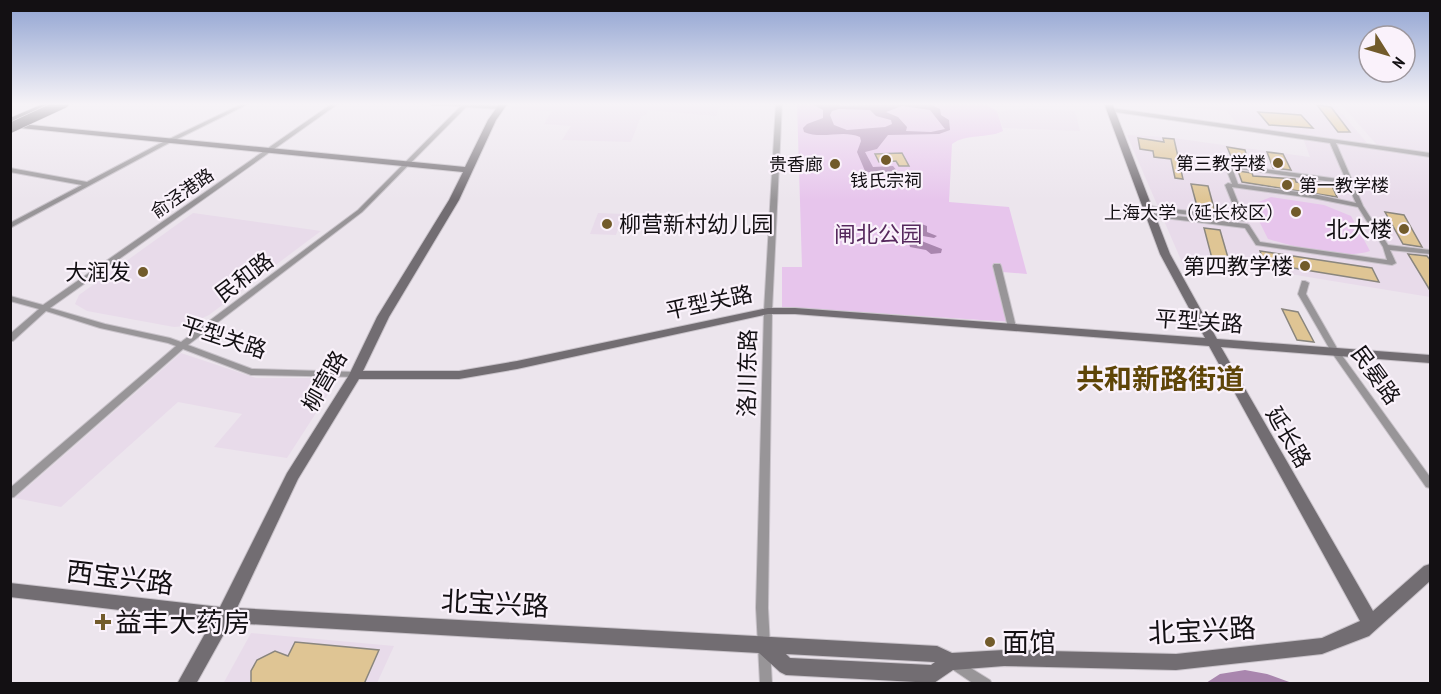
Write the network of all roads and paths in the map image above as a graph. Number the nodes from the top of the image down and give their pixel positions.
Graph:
1 (77, 135) edge
2 (110, 135) edge
3 (180, 135) edge
4 (290, 135) edge
5 (435, 135) edge
6 (487, 135) edge
7 (776, 135) edge
8 (1120, 135) edge
9 (1295, 135) edge
10 (171, 140) junction
11 (1332, 141) junction
12 (160, 145) junction
13 (266, 152) junction
14 (1431, 155) edge
15 (405, 166) junction
16 (10, 170) edge
17 (468, 172) junction
18 (1349, 182) junction
19 (86, 184) junction
20 (1236, 186) junction
21 (1360, 206) junction
22 (1149, 212) junction
23 (1244, 223) junction
24 (10, 226) edge
25 (1386, 247) junction
26 (1431, 252) edge
27 (997, 266) dead end
28 (1305, 283) dead end
29 (10, 298) edge
30 (46, 307) junction
31 (768, 311) junction
32 (1012, 327) junction
33 (10, 339) edge
34 (1213, 344) junction
35 (182, 345) junction
36 (1335, 351) junction
37 (1431, 359) edge
38 (355, 375) junction
39 (1431, 484) edge
40 (10, 495) edge
41 (1431, 571) edge
42 (10, 590) edge
43 (225, 615) junction
44 (1371, 624) junction
45 (763, 645) junction
46 (950, 662) junction
47 (186, 684) edge
48 (766, 684) edge
49 (986, 684) edge

1 - 12 street
2 - 10 street
3 - 10 street
4 - 13 street, 俞泾港路
5 - 15 street, 民和路
6 - 17 street, 柳营路
7 - 31 street, 洛川东路
8 - 22 street, 延长路
9 - 11 street
10 - 12 street
10 - 13 street
11 - 14 street
11 - 18 street
12 - 13 street
12 - 19 street
13 - 15 street
13 - 30 street, 俞泾港路
15 - 17 street
15 - 35 street, 民和路
16 - 19 street
17 - 38 street, 柳营路
18 - 20 street
18 - 21 street
19 - 24 street
20 - 21 street
20 - 23 street
21 - 25 street
22 - 23 street
22 - 34 street, 延长路
23 - 25 street
25 - 26 street
27 - 32 street
28 - 36 street, 民晏路
29 - 30 street, 平型关路
30 - 33 street, 俞泾港路
30 - 35 street, 平型关路
31 - 32 street, 平型关路
31 - 38 street, 平型关路
31 - 45 street, 洛川东路
32 - 34 street, 平型关路
34 - 36 street, 平型关路
34 - 44 street, 延长路
35 - 38 street, 平型关路
35 - 40 street, 民和路
36 - 37 street, 平型关路
36 - 39 street, 民晏路
38 - 43 street, 柳营路
41 - 44 street, 北宝兴路
42 - 43 street, 西宝兴路
43 - 45 street, 北宝兴路
43 - 47 street, 柳营路
44 - 46 street, 北宝兴路
45 - 46 street, 北宝兴路
45 - 48 street, 洛川东路
46 - 49 street

